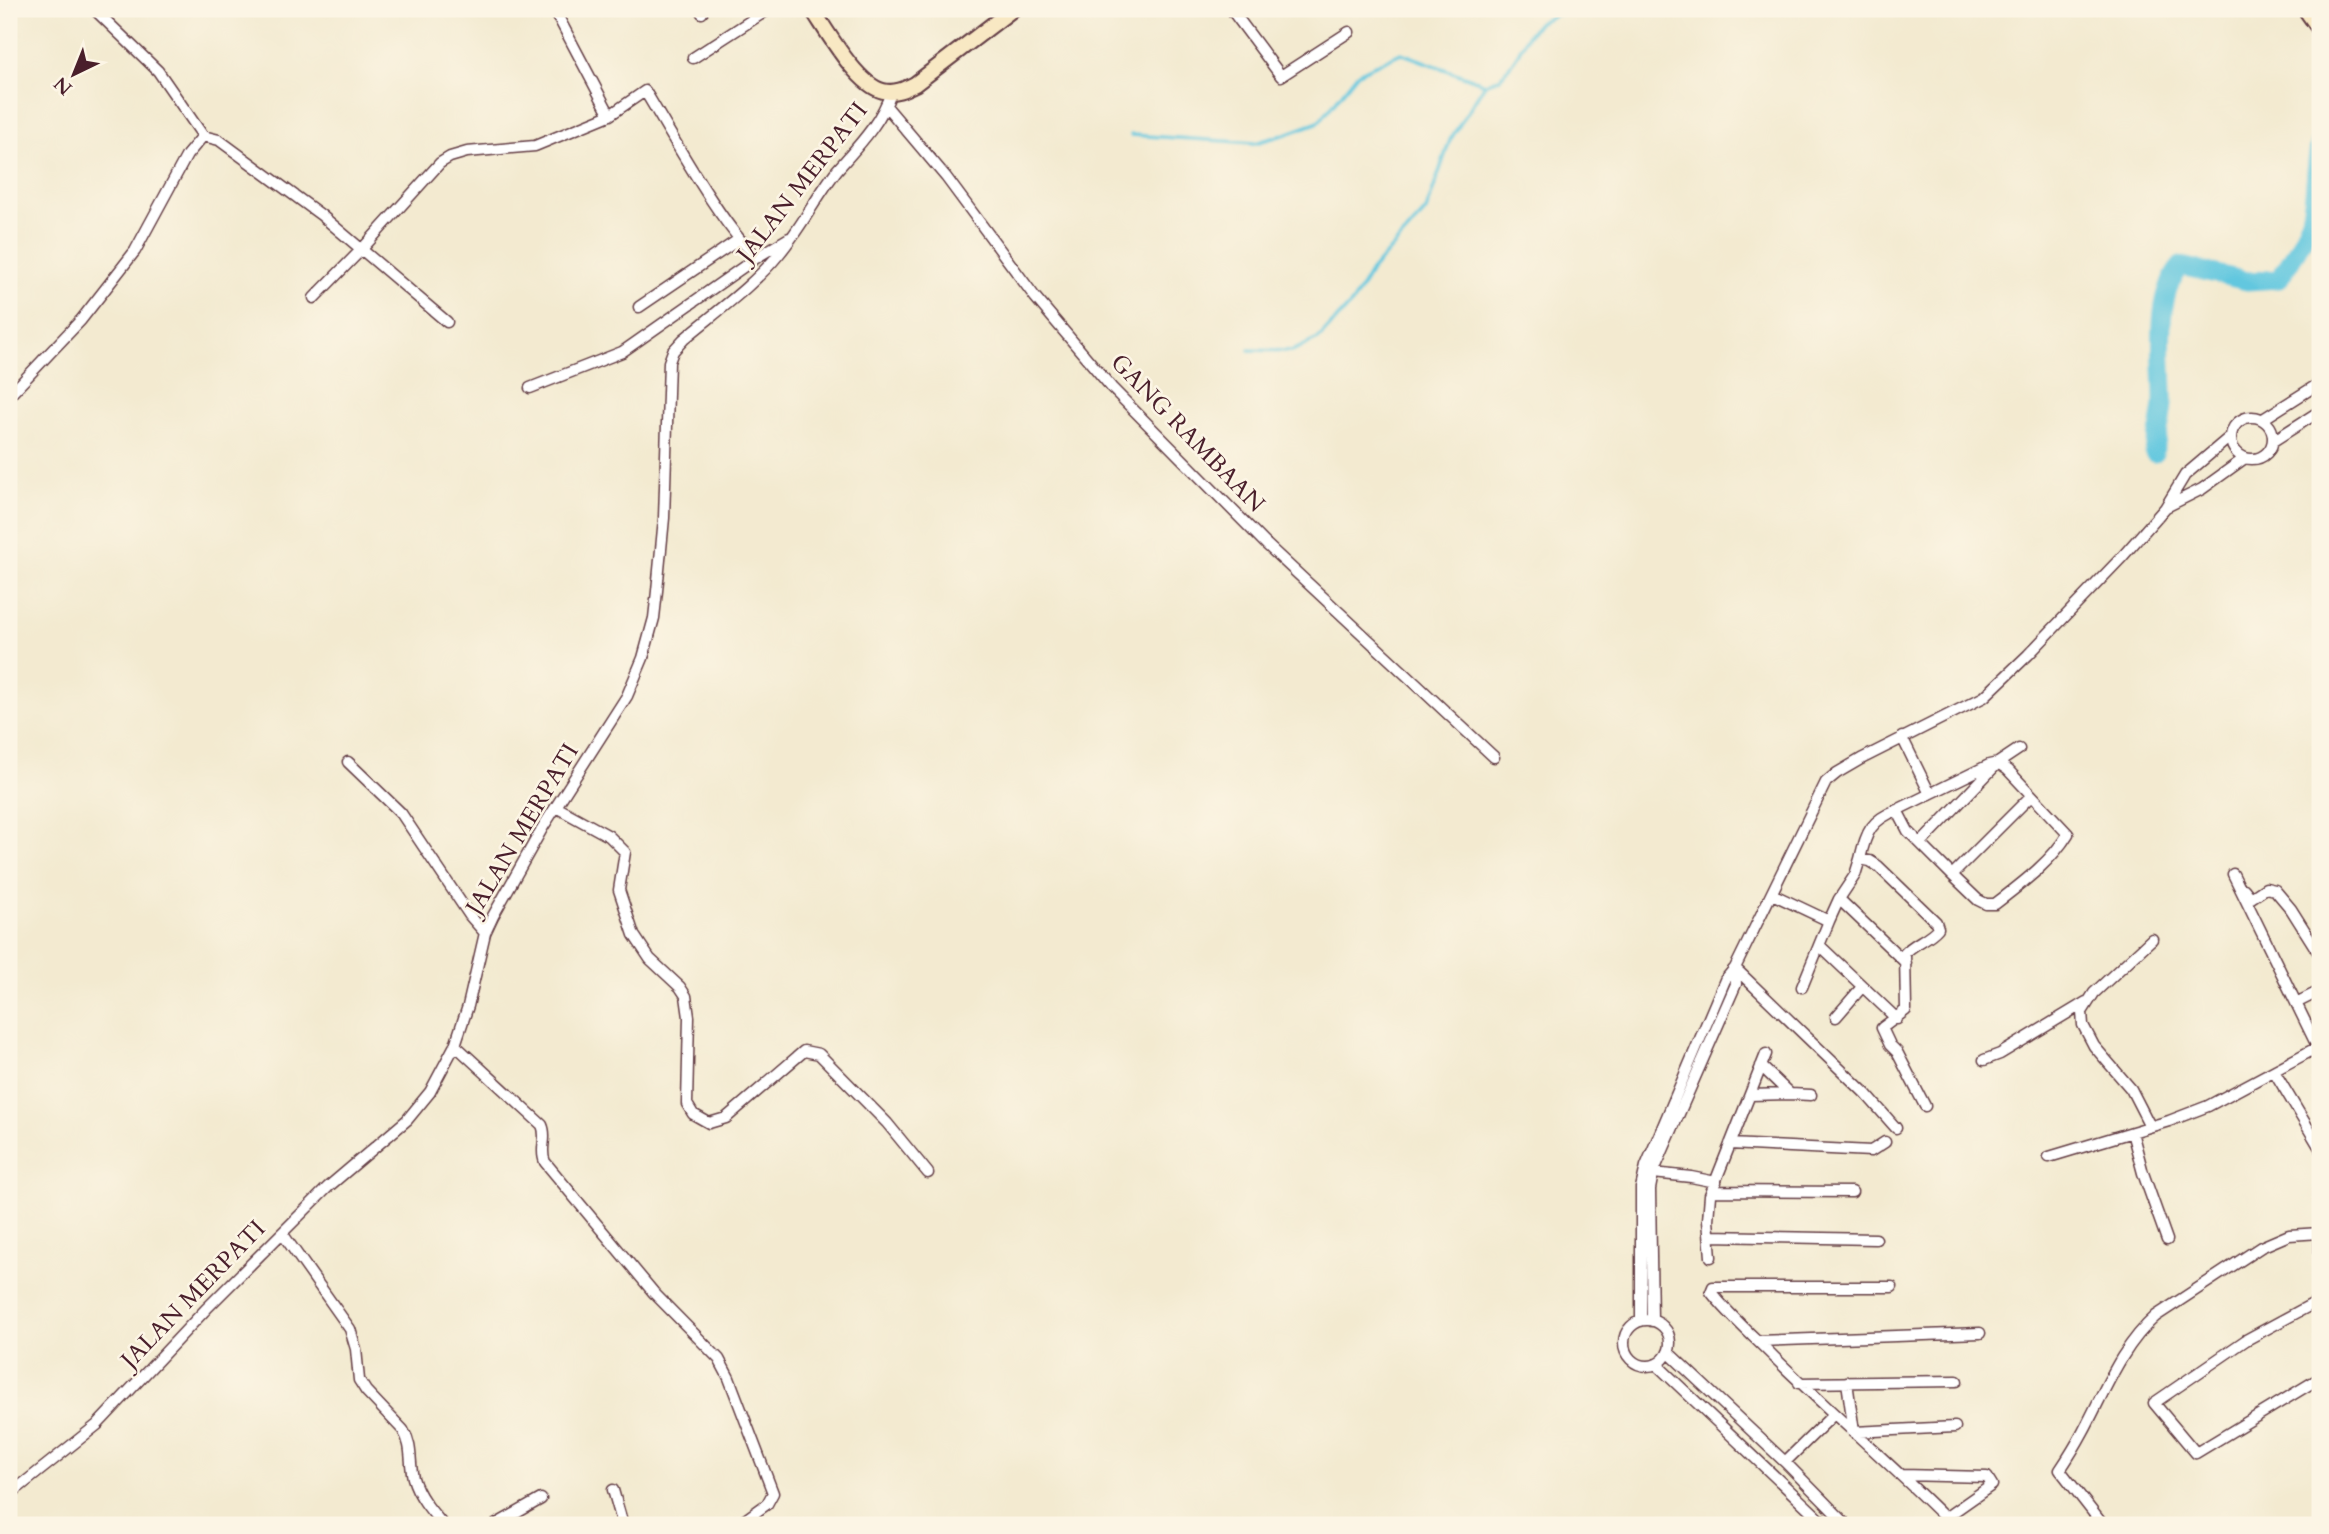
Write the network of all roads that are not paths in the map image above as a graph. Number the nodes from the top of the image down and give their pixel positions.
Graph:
1 (94, 9) edge
2 (554, 9) edge
3 (769, 9) edge
4 (812, 9) edge
5 (1013, 9) edge
6 (1231, 9) edge
7 (2305, 9) edge
8 (2320, 30) edge
9 (1349, 32) dead end
10 (693, 58) dead end
11 (889, 99) junction
12 (610, 115) junction
13 (203, 136) junction
14 (791, 237) junction
15 (738, 240) junction
16 (362, 249) junction
17 (759, 256) junction
18 (314, 298) dead end
19 (639, 307) dead end
20 (447, 322) dead end
21 (2320, 383) edge
22 (530, 388) dead end
23 (9, 396) edge
24 (2320, 411) edge
25 (2263, 419) junction
26 (2231, 436) junction
27 (2273, 441) junction
28 (2245, 458) junction
29 (2165, 508) junction
30 (1902, 737) junction
31 (2019, 750) dead end
32 (1494, 757) dead end
33 (348, 762) dead end
34 (1998, 763) junction
35 (1930, 794) junction
36 (2031, 796) junction
37 (556, 807) junction
38 (1897, 810) junction
39 (1921, 843) junction
40 (1860, 859) junction
41 (1952, 876) junction
42 (1772, 894) junction
43 (1839, 899) junction
44 (1829, 920) junction
45 (485, 933) junction
46 (2152, 939) dead end
47 (1820, 946) junction
48 (2320, 955) edge
49 (1907, 963) junction
50 (1735, 968) junction
51 (1802, 987) dead end
52 (1862, 987) junction
53 (2320, 991) edge
54 (2087, 1002) junction
55 (2296, 1003) junction
56 (1836, 1017) dead end
57 (1896, 1019) junction
58 (455, 1045) junction
59 (2320, 1051) edge
60 (1766, 1054) dead end
61 (1984, 1060) dead end
62 (1761, 1066) junction
63 (2274, 1071) junction
64 (1750, 1094) junction
65 (1790, 1094) junction
66 (1811, 1095) dead end
67 (1924, 1106) dead end
68 (2150, 1126) junction
69 (1896, 1128) dead end
70 (2132, 1132) junction
71 (1885, 1142) dead end
72 (1730, 1144) junction
73 (2320, 1148) edge
74 (2049, 1157) dead end
75 (928, 1173) dead end
76 (1653, 1174) junction
77 (1714, 1187) junction
78 (1852, 1192) dead end
79 (282, 1233) junction
80 (2320, 1233) edge
81 (1710, 1236) junction
82 (1876, 1239) dead end
83 (2167, 1240) dead end
84 (2320, 1242) edge
85 (1711, 1257) dead end
86 (2320, 1282) edge
87 (1892, 1287) dead end
88 (2320, 1300) edge
89 (1646, 1321) junction
90 (1980, 1333) dead end
91 (1758, 1341) junction
92 (1668, 1352) junction
93 (1656, 1364) junction
94 (2320, 1378) edge
95 (1957, 1381) dead end
96 (1847, 1382) junction
97 (1800, 1383) junction
98 (1833, 1415) junction
99 (1955, 1427) dead end
100 (1854, 1432) junction
101 (1785, 1462) junction
102 (1902, 1475) junction
103 (613, 1490) dead end
104 (9, 1495) edge
105 (541, 1499) dead end
106 (443, 1525) edge
107 (495, 1525) edge
108 (624, 1525) edge
109 (738, 1525) edge
110 (1826, 1525) edge
111 (1847, 1525) edge
112 (2103, 1525) edge

1 - 13 street
2 - 12 street
3 - 10 street
4 - 11 main road
5 - 11 main road
6 - 9 street
7 - 8 main road
11 - 14 street, JALAN MERPATI
11 - 32 street, GANG RAMBAAN
12 - 15 street
12 - 16 street
13 - 16 street
13 - 23 street
14 - 17 street
14 - 37 street, JALAN MERPATI
15 - 17 street
15 - 19 street
16 - 18 street
16 - 20 street
17 - 22 street
21 - 25 street
24 - 27 street
25 - 26 street
25 - 27 street
26 - 28 street
26 - 29 street
27 - 28 street
28 - 29 street
29 - 30 street
30 - 35 street
30 - 42 street
31 - 34 street
33 - 45 street
34 - 35 street
34 - 36 street
34 - 39 street
35 - 38 street
36 - 41 street
36 - 41 street
37 - 45 street, JALAN MERPATI
37 - 75 street
38 - 39 street
38 - 40 street
39 - 41 street
40 - 43 street
40 - 49 street
42 - 44 street
42 - 50 street
43 - 44 street
43 - 49 street
44 - 47 street
45 - 58 street, JALAN MERPATI
46 - 54 street
47 - 51 street
47 - 52 street
48 - 55 street
49 - 57 street
50 - 69 street
50 - 76 street
50 - 89 street
52 - 56 street
52 - 57 street
53 - 55 street
54 - 61 street
54 - 68 street
55 - 59 street
57 - 67 street
58 - 79 street, JALAN MERPATI
58 - 109 street
59 - 63 street
60 - 62 street
62 - 64 street
62 - 65 street
63 - 68 street
63 - 73 street
64 - 65 street
64 - 72 street
65 - 66 street
68 - 70 street
70 - 74 street
70 - 83 street
71 - 72 street
72 - 77 street
76 - 77 street
76 - 89 street
77 - 78 street
77 - 81 street
79 - 104 street, JALAN MERPATI
79 - 106 street
80 - 112 street
81 - 82 street
81 - 85 street
84 - 86 street
87 - 91 street
88 - 94 street
89 - 92 street
89 - 93 street
90 - 91 street
91 - 97 street
92 - 93 street
92 - 101 street
93 - 110 street
95 - 96 street
96 - 97 street
96 - 100 street
97 - 98 street
98 - 100 street
98 - 101 street
99 - 100 street
100 - 102 street
101 - 111 street
102 - 102 street
103 - 108 street
105 - 107 street

